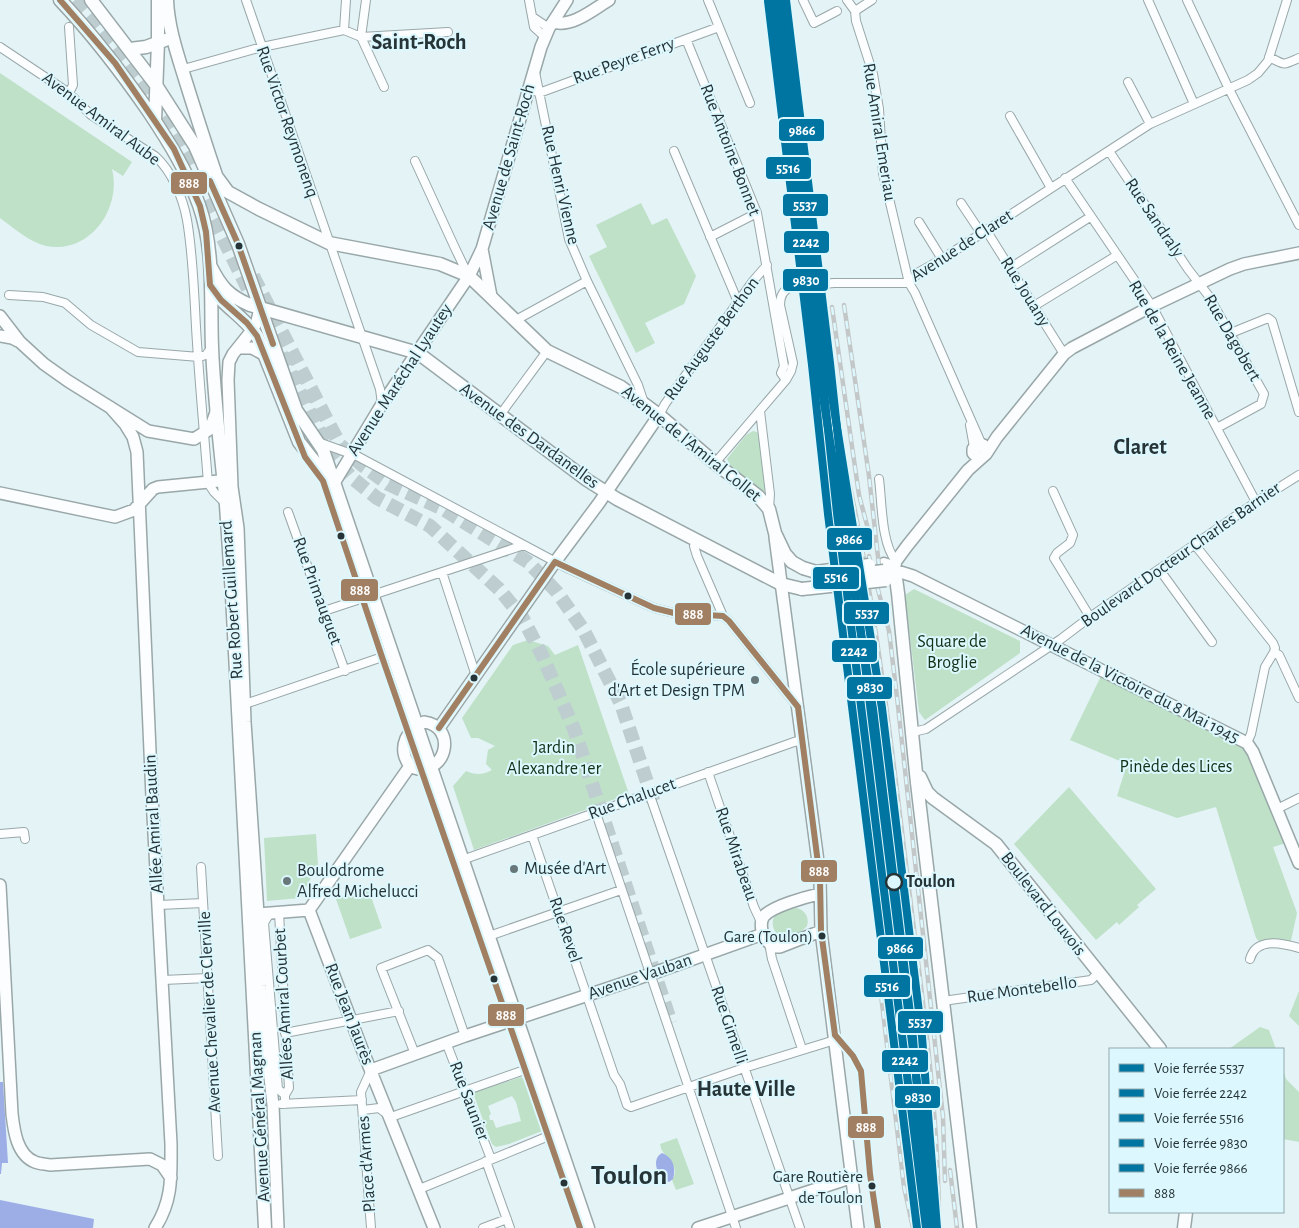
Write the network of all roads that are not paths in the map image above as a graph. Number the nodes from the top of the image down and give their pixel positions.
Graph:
1 (60, 0) edge
2 (91, 0) edge
3 (158, 0) edge
4 (167, 0) edge
5 (246, 0) edge
6 (346, 0) edge
7 (366, 0) edge
8 (530, 0) edge
9 (567, 0) edge
10 (609, 0) edge
11 (708, 0) edge
12 (803, 0) edge
13 (847, 0) edge
14 (872, 0) edge
15 (1148, 0) edge
16 (1187, 0) edge
17 (1287, 0) edge
18 (837, 11) dead end
19 (855, 11) junction
20 (69, 27) dead end
21 (719, 27) junction
22 (549, 29) junction
23 (344, 30) junction
24 (448, 32) dead end
25 (360, 37) junction
26 (686, 39) junction
27 (158, 42) junction
28 (175, 43) junction
29 (0, 47) edge
30 (262, 47) junction
31 (130, 49) junction
32 (1269, 57) junction
33 (1299, 58) edge
34 (181, 67) junction
35 (1128, 82) dead end
36 (156, 85) junction
37 (384, 87) dead end
38 (1228, 89) junction
39 (534, 91) junction
40 (69, 93) junction
41 (750, 103) dead end
42 (1194, 104) junction
43 (1010, 116) dead end
44 (155, 121) junction
45 (1150, 124) junction
46 (195, 146) junction
47 (1109, 150) junction
48 (674, 151) dead end
49 (415, 161) dead end
50 (1065, 178) junction
51 (218, 180) junction
52 (1051, 188) junction
53 (960, 203) dead end
54 (757, 213) junction
55 (1090, 217) junction
56 (919, 222) dead end
57 (1299, 225) edge
58 (984, 231) junction
59 (710, 237) junction
60 (328, 243) junction
61 (238, 244) junction
62 (482, 249) junction
63 (1299, 253) edge
64 (1116, 256) junction
65 (942, 259) junction
66 (210, 265) junction
67 (767, 265) junction
68 (1010, 268) junction
69 (469, 276) junction
70 (587, 280) junction
71 (909, 283) junction
72 (1200, 283) junction
73 (210, 285) junction
74 (9, 295) dead end
75 (491, 296) junction
76 (738, 302) junction
77 (1034, 306) junction
78 (1152, 306) junction
79 (260, 308) junction
80 (0, 316) edge
81 (516, 320) junction
82 (253, 330) junction
83 (1231, 332) junction
84 (0, 336) edge
85 (362, 338) junction
86 (20, 342) junction
87 (212, 347) junction
88 (238, 348) junction
89 (547, 350) junction
90 (418, 353) junction
91 (266, 354) junction
92 (1064, 354) junction
93 (199, 356) junction
94 (786, 380) junction
95 (382, 404) junction
96 (645, 404) junction
97 (110, 407) junction
98 (216, 410) junction
99 (760, 411) junction
100 (1299, 412) edge
101 (500, 415) junction
102 (659, 415) junction
103 (1216, 428) junction
104 (204, 433) junction
105 (317, 442) junction
106 (980, 450) junction
107 (351, 454) junction
108 (715, 463) junction
109 (232, 469) junction
110 (1299, 474) edge
111 (879, 479) dead end
112 (223, 480) junction
113 (208, 483) junction
114 (333, 485) junction
115 (1052, 491) dead end
116 (606, 492) junction
117 (0, 493) edge
118 (1256, 502) junction
119 (140, 504) junction
120 (226, 504) junction
121 (769, 509) junction
122 (288, 512) dead end
123 (775, 533) junction
124 (696, 540) junction
125 (524, 545) junction
126 (1195, 545) junction
127 (555, 562) junction
128 (889, 569) junction
129 (1159, 569) junction
130 (442, 572) junction
131 (795, 582) junction
132 (372, 596) junction
133 (324, 611) junction
134 (723, 616) junction
135 (1090, 617) junction
136 (1212, 642) dead end
137 (1052, 645) junction
138 (1274, 652) junction
139 (391, 654) junction
140 (345, 671) junction
141 (476, 676) junction
142 (1299, 698) edge
143 (240, 705) junction
144 (798, 707) junction
145 (416, 725) junction
146 (439, 728) junction
147 (913, 732) junction
148 (803, 740) junction
149 (1247, 743) junction
150 (410, 766) junction
151 (430, 767) junction
152 (917, 770) junction
153 (708, 772) junction
154 (649, 793) junction
155 (1299, 798) edge
156 (1277, 809) junction
157 (596, 813) junction
158 (0, 834) edge
159 (532, 836) junction
160 (25, 839) dead end
161 (462, 860) junction
162 (1299, 863) edge
163 (201, 867) dead end
164 (0, 885) edge
165 (621, 890) junction
166 (819, 894) junction
167 (203, 903) junction
168 (159, 905) junction
169 (309, 910) junction
170 (559, 912) junction
171 (274, 913) junction
172 (254, 914) junction
173 (821, 931) junction
174 (764, 933) junction
175 (489, 936) junction
176 (1299, 948) edge
177 (705, 954) junction
178 (1250, 960) dead end
179 (1098, 973) junction
180 (651, 974) junction
181 (208, 978) junction
182 (163, 980) junction
183 (588, 995) junction
184 (943, 1001) junction
185 (255, 1007) junction
186 (399, 1012) junction
187 (517, 1018) junction
188 (352, 1022) junction
189 (285, 1033) junction
190 (465, 1036) junction
191 (835, 1040) junction
192 (446, 1042) junction
193 (1159, 1048) edge
194 (802, 1049) junction
195 (415, 1054) junction
196 (534, 1067) junction
197 (744, 1068) junction
198 (371, 1070) junction
199 (688, 1087) junction
200 (464, 1091) junction
201 (285, 1095) junction
202 (362, 1100) junction
203 (279, 1104) junction
204 (363, 1110) junction
205 (391, 1118) junction
206 (556, 1133) junction
207 (171, 1144) junction
208 (218, 1156) dead end
209 (150, 1159) junction
210 (489, 1160) junction
211 (853, 1177) junction
212 (171, 1178) junction
213 (417, 1188) junction
214 (789, 1197) junction
215 (1186, 1213) edge
216 (732, 1216) junction
217 (507, 1219) junction
218 (155, 1227) edge
219 (265, 1228) edge
220 (278, 1228) edge
221 (371, 1228) edge
222 (434, 1228) edge
223 (483, 1228) edge
224 (510, 1228) edge
225 (588, 1228) edge
226 (698, 1228) edge
227 (736, 1228) edge
228 (800, 1228) edge
229 (858, 1228) edge
230 (970, 1228) edge
231 (1184, 1228) edge

1 - 44 main road, Rue Robert Guillemard
2 - 31 main road
3 - 27 main road
4 - 28 main road
5 - 30 street, Rue Victor Reymonenq
6 - 23 street
7 - 25 street
8 - 22 street
9 - 22 street, Avenue de Saint-Roch
10 - 22 street
11 - 21 street
12 - 18 street
13 - 19 street
14 - 19 street
15 - 42 street
16 - 38 street
17 - 32 street, Avenue de Claret
19 - 71 street, Rue Amiral Emeriau
20 - 40 street
21 - 26 street, Rue Peyre Ferry
21 - 41 street
22 - 39 street, Avenue de Saint-Roch
23 - 25 street
23 - 30 street
24 - 25 street
25 - 37 street
26 - 39 street, Rue Peyre Ferry
26 - 54 street, Rue Antoine Bonnet
27 - 28 main road
27 - 31 main road
27 - 36 main road
28 - 34 main road
29 - 40 street, Avenue Amiral Aube
30 - 34 street
30 - 60 street, Rue Victor Reymonenq
31 - 36 main road
32 - 33 street
32 - 38 street, Avenue de Claret
34 - 51 main road
35 - 45 street
36 - 44 main road
36 - 46 main road
38 - 42 street, Avenue de Claret
38 - 57 street
39 - 62 street, Avenue de Saint-Roch
39 - 70 street, Rue Henri Vienne
40 - 93 street, Avenue Amiral Aube
42 - 45 street, Avenue de Claret
43 - 52 street
44 - 66 main road, Rue Robert Guillemard
45 - 47 street, Avenue de Claret
46 - 51 main road
46 - 61 main road
47 - 50 street, Avenue de Claret
47 - 72 street, Rue Sandraly
48 - 59 street
49 - 69 street
50 - 52 street, Avenue de Claret
50 - 55 street, Rue de la Reine Jeanne
51 - 60 main road, Avenue de l'Amiral Collet
51 - 61 main road
52 - 58 street, Avenue de Claret
53 - 58 street, Rue Jouany
54 - 59 street
54 - 67 street, Rue Antoine Bonnet
55 - 64 street, Rue de la Reine Jeanne
55 - 68 street
56 - 65 street
58 - 65 street, Avenue de Claret
58 - 68 street, Rue Jouany
59 - 76 street
60 - 69 main road, Avenue de l'Amiral Collet
60 - 85 street, Rue Victor Reymonenq
61 - 79 main road
62 - 69 street, Avenue de Saint-Roch
62 - 75 street
63 - 72 street
64 - 77 street
64 - 78 street, Rue de la Reine Jeanne
65 - 71 street, Avenue de Claret
66 - 73 main road, Rue Robert Guillemard
66 - 79 main road, Avenue des Dardanelles
67 - 76 street, Rue Auguste Berthon
67 - 94 street, Rue Antoine Bonnet
68 - 77 street, Rue Jouany
69 - 75 main road, Avenue de l'Amiral Collet
69 - 90 street, Avenue Maréchal Lyautey
70 - 81 street
70 - 96 street, Rue Henri Vienne
71 - 94 street, Avenue de Claret, bridge
71 - 106 street, Rue Amiral Emeriau
72 - 78 street
72 - 83 street, Rue Dagobert
73 - 82 main road
73 - 87 main road, Rue Robert Guillemard
74 - 93 street
75 - 81 main road, Avenue de l'Amiral Collet
76 - 102 street, Rue Auguste Berthon
77 - 92 street, Rue Jouany
78 - 92 street
78 - 103 street, Rue de la Reine Jeanne
79 - 82 street
79 - 85 main road, Avenue des Dardanelles
79 - 105 main road
80 - 86 street
81 - 89 main road, Avenue de l'Amiral Collet
82 - 88 street, Rue Robert Guillemard
82 - 91 main road
83 - 100 street
83 - 103 street, Rue Dagobert
84 - 86 street
85 - 90 main road, Avenue des Dardanelles
85 - 95 street, Rue Victor Reymonenq
86 - 97 street
87 - 93 street
87 - 98 main road, Rue Robert Guillemard
88 - 91 street
88 - 109 street, Rue Robert Guillemard
89 - 96 main road, Avenue de l'Amiral Collet
89 - 101 street
90 - 95 street, Avenue Maréchal Lyautey
90 - 101 main road, Avenue des Dardanelles
91 - 114 main road
92 - 106 street
93 - 104 street, Avenue Amiral Aube
94 - 99 street, Avenue de Claret
95 - 107 street, Avenue Maréchal Lyautey
96 - 102 main road, Avenue de l'Amiral Collet
97 - 104 street
97 - 119 street, Allée Amiral Baudin
98 - 104 street
98 - 112 main road, Rue Robert Guillemard
99 - 108 street, Avenue de Claret
99 - 121 street
101 - 116 main road, Avenue des Dardanelles
102 - 108 main road, Avenue de l'Amiral Collet
102 - 116 street
103 - 118 street, Rue de la Reine Jeanne
104 - 113 street, Avenue Amiral Aube
105 - 107 street
105 - 114 main road
106 - 128 street
107 - 114 street, Avenue Maréchal Lyautey
107 - 125 street
108 - 121 main road, Avenue de l'Amiral Collet
109 - 112 street
109 - 143 street, Rue Robert Guillemard
110 - 118 street, Boulevard Docteur Charles Barnier
111 - 128 street
112 - 113 street
112 - 120 main road, Rue Robert Guillemard
113 - 119 street
113 - 120 street
114 - 132 main road
115 - 135 street
116 - 124 main road, Avenue des Dardanelles
116 - 127 street
117 - 119 street
118 - 126 street, Boulevard Docteur Charles Barnier
119 - 168 street, Allée Amiral Baudin
120 - 143 main road, Rue Robert Guillemard
121 - 123 main road
122 - 133 street, Rue Primauguet
123 - 131 street
123 - 131 main road
124 - 131 main road, Avenue des Dardanelles
124 - 134 street
125 - 127 street
125 - 130 street
126 - 129 street, Boulevard Docteur Charles Barnier
126 - 138 street
127 - 134 street
127 - 141 street
128 - 131 main road, bridge
128 - 137 street, Avenue de la Victoire du 8 Mai 1945
128 - 147 main road
129 - 135 street, Boulevard Docteur Charles Barnier
129 - 136 street
130 - 132 street
130 - 141 street
131 - 144 street
132 - 133 street
132 - 139 main road
133 - 140 street, Rue Primauguet
134 - 144 street
135 - 137 street, Boulevard Docteur Charles Barnier
137 - 147 street, Boulevard Docteur Charles Barnier
137 - 149 street, Avenue de la Victoire du 8 Mai 1945
138 - 142 street
138 - 149 street
139 - 140 street
139 - 145 main road
140 - 143 street
141 - 146 street
143 - 172 street, Rue Robert Guillemard
143 - 172 main road, Rue Robert Guillemard
144 - 148 street
145 - 146 street
145 - 150 street
145 - 151 main road
146 - 151 street
147 - 152 main road
148 - 153 street, Rue Chalucet
148 - 166 street
149 - 156 street, Avenue de la Victoire du 8 Mai 1945
150 - 151 street
150 - 169 street
151 - 161 main road
152 - 179 main road, Boulevard Louvois
152 - 184 main road
153 - 154 street, Rue Chalucet
153 - 174 street, Rue Mirabeau
154 - 157 street, Rue Chalucet
154 - 177 street, Rue Gimelli
155 - 156 street
156 - 162 street, Avenue de la Victoire du 8 Mai 1945
157 - 159 street, Rue Chalucet
157 - 165 street
158 - 160 street
159 - 161 street, Rue Chalucet
159 - 170 street, Rue Revel
161 - 175 main road
163 - 167 street, Avenue Chevalier de Clerville
164 - 209 street
165 - 170 street
165 - 180 street
166 - 173 street
166 - 174 street
167 - 168 street
167 - 181 street, Avenue Chevalier de Clerville
168 - 182 street, Allée Amiral Baudin
169 - 171 street
169 - 188 street, Rue Jean Jaurès
170 - 175 street
170 - 183 street, Rue Revel
171 - 172 street
171 - 189 street, Allées Amiral Courbet
171 - 201 street, Allées Amiral Courbet
172 - 185 main road, Avenue Général Magnan
172 - 203 street, Avenue Général Magnan
173 - 174 street
173 - 191 street
174 - 177 street, Avenue Vauban
174 - 194 street, Rue Mirabeau
175 - 187 main road
176 - 178 street
177 - 180 street, Avenue Vauban
177 - 197 street, Rue Gimelli
179 - 184 street, Rue Montebello
179 - 193 main road, Boulevard Louvois
180 - 183 street, Avenue Vauban
180 - 199 street
181 - 182 street
181 - 208 street, Avenue Chevalier de Clerville
182 - 207 street, Allée Amiral Baudin
183 - 187 street, Avenue Vauban
183 - 199 street, Rue Revel
184 - 230 main road
185 - 203 street, Avenue Général Magnan
185 - 219 main road, Avenue Général Magnan
186 - 188 street
186 - 190 street
186 - 195 street
187 - 190 street, Avenue Vauban
187 - 196 main road
188 - 189 street
188 - 198 street, Rue Jean Jaurès
189 - 201 street, Allées Amiral Courbet
190 - 192 street, Avenue Vauban
191 - 194 street
191 - 211 street
192 - 195 street, Avenue Vauban
192 - 200 street, Rue Saunier
194 - 197 street
195 - 198 street, Avenue Vauban
196 - 200 street
196 - 206 main road
197 - 199 street
197 - 214 street, Rue Gimelli
198 - 202 street
198 - 205 street, Rue Jean Jaurès
199 - 216 street
200 - 205 street
200 - 210 street, Rue Saunier
201 - 203 street, Allées Amiral Courbet
202 - 203 street
202 - 204 street, Place d'Armes
203 - 220 street, Avenue Général Magnan
204 - 205 street
204 - 221 street, Place d'Armes
205 - 213 street, Rue Jean Jaurès
206 - 210 street
206 - 225 main road
207 - 209 street
207 - 212 street, Allée Amiral Baudin
209 - 212 street
210 - 213 street
210 - 217 street, Rue Saunier
211 - 214 street
211 - 229 street
212 - 218 street, Allée Amiral Baudin
213 - 222 street, Rue Jean Jaurès
214 - 216 street
214 - 228 street, Rue Gimelli
215 - 231 main road
216 - 226 street
216 - 227 street
217 - 223 street
217 - 224 street, Rue Saunier

